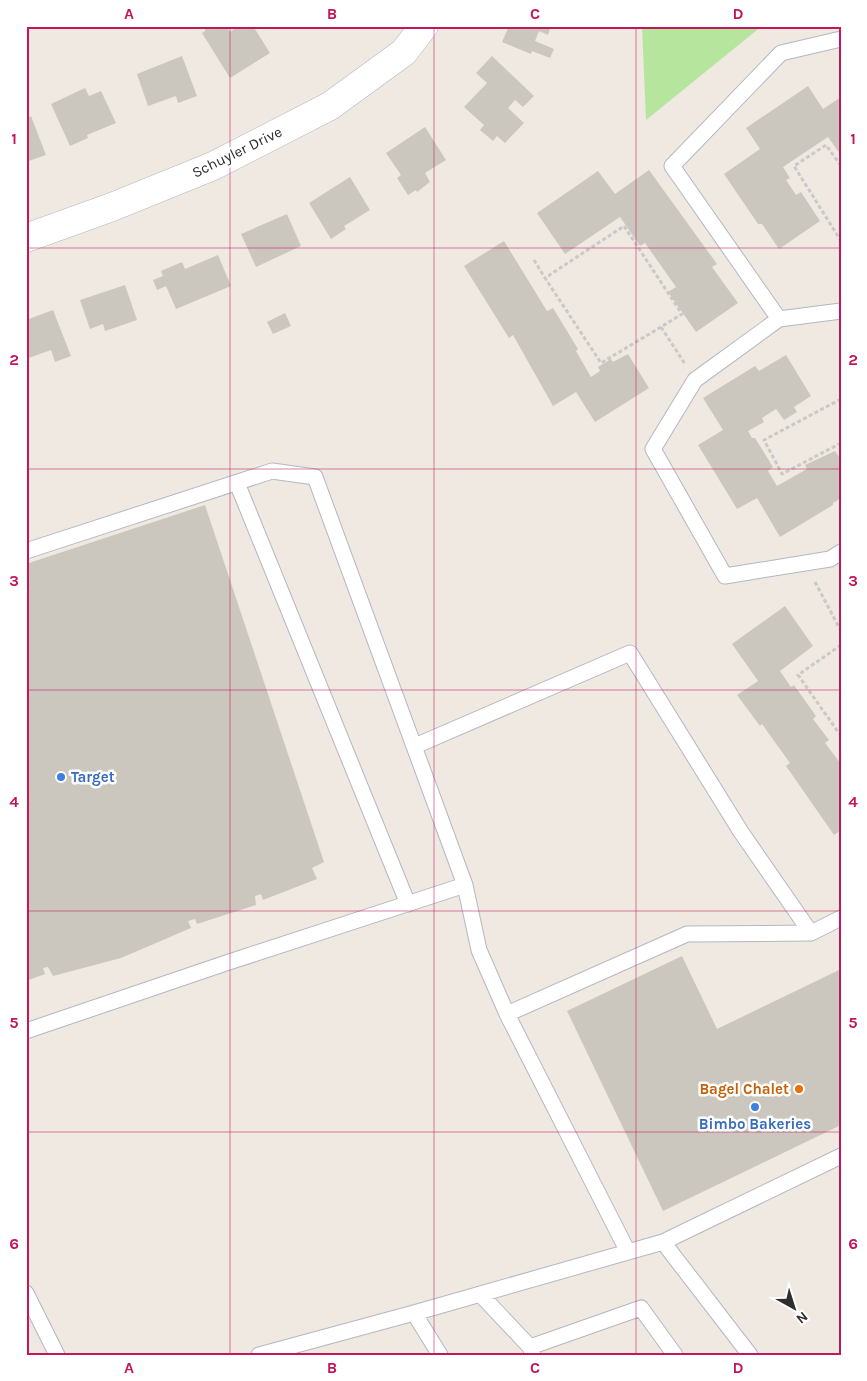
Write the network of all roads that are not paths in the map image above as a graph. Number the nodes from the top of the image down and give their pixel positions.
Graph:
1 (424, 26) edge
2 (841, 39) edge
3 (26, 238) edge
4 (841, 311) edge
5 (780, 319) junction
6 (237, 483) junction
7 (26, 550) edge
8 (841, 552) edge
9 (415, 746) junction
10 (465, 885) junction
11 (408, 904) junction
12 (841, 918) edge
13 (811, 933) junction
14 (507, 1014) junction
15 (26, 1030) edge
16 (841, 1156) edge
17 (663, 1242) junction
18 (628, 1252) junction
19 (26, 1293) edge
20 (480, 1294) junction
21 (414, 1313) junction
22 (532, 1351) edge
23 (57, 1355) edge
24 (260, 1355) edge
25 (440, 1355) edge
26 (675, 1355) edge
27 (750, 1355) edge

1 - 3 street, Schuyler Drive
2 - 5 lane
4 - 5 lane
5 - 8 lane
6 - 7 lane
6 - 9 lane
6 - 11 lane
9 - 10 lane
9 - 13 lane
10 - 11 lane
10 - 14 lane
11 - 15 lane
12 - 13 lane
13 - 14 lane
14 - 18 lane
16 - 17 lane
17 - 18 lane
17 - 27 lane
18 - 20 lane
19 - 23 lane
20 - 21 lane
20 - 22 lane
21 - 24 lane
21 - 25 lane
22 - 26 lane

